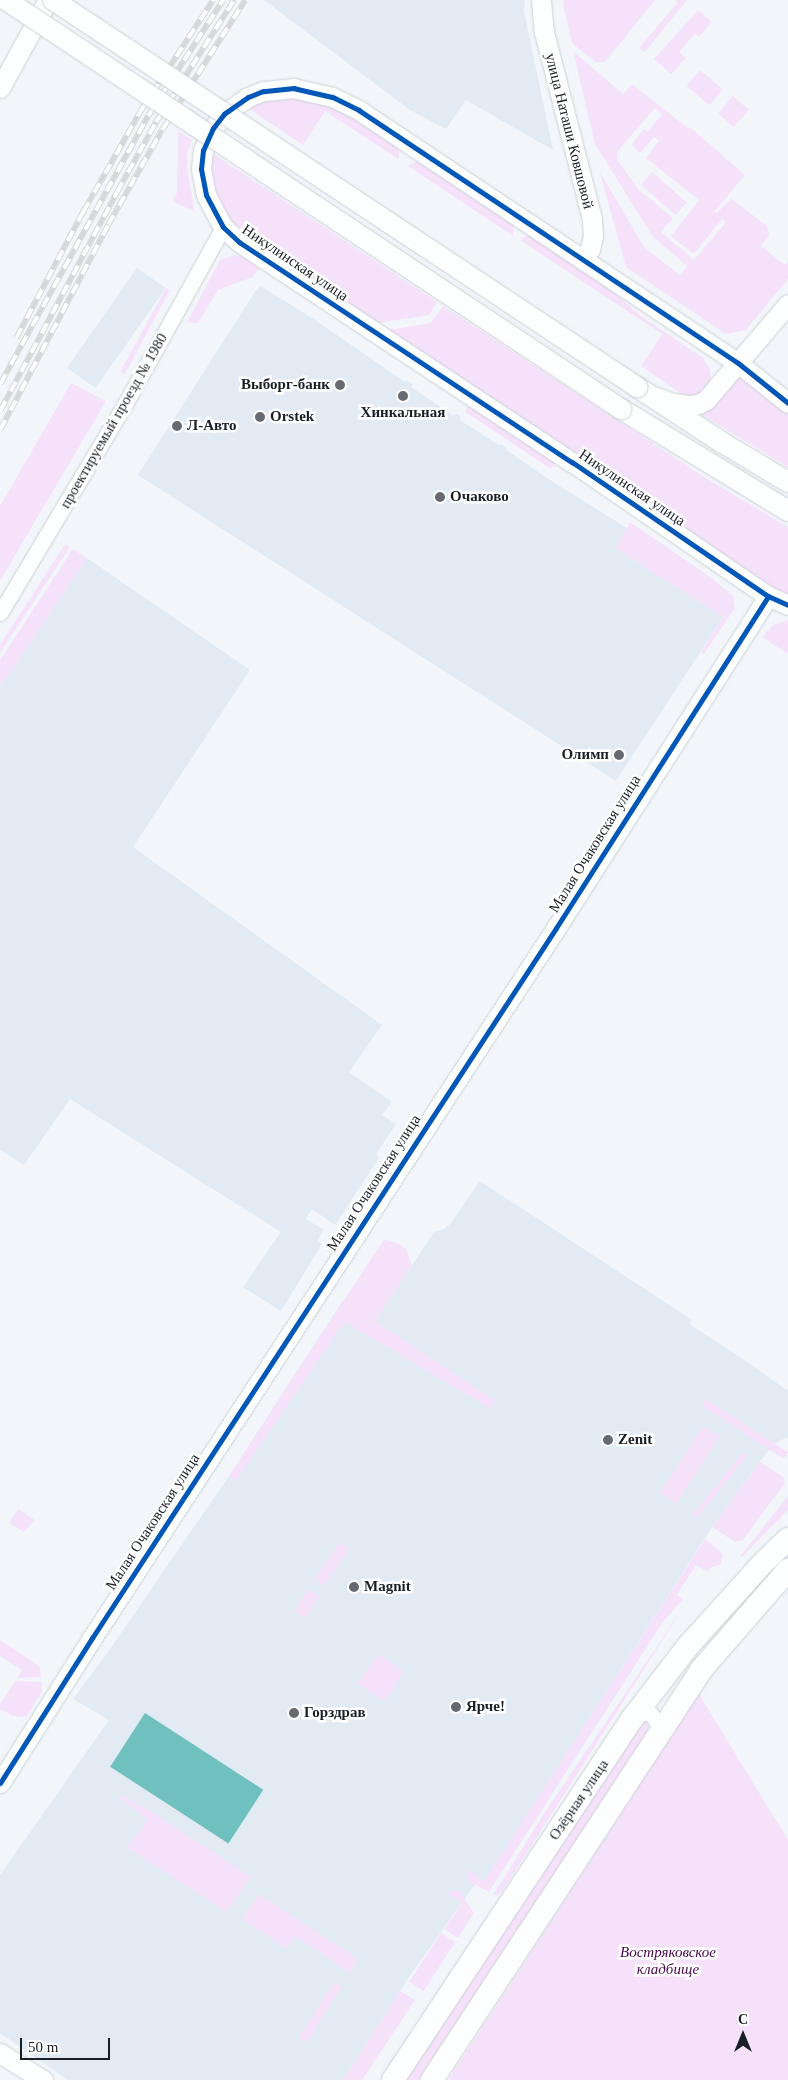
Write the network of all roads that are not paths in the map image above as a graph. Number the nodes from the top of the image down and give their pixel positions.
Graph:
1 (6, 0) edge
2 (48, 0) edge
3 (53, 0) edge
4 (541, 0) edge
5 (17, 56) junction
6 (0, 69) edge
7 (0, 88) edge
8 (223, 226) junction
9 (584, 260) junction
10 (788, 304) edge
11 (738, 363) junction
12 (643, 390) junction
13 (788, 403) edge
14 (788, 482) edge
15 (788, 511) edge
16 (768, 596) junction
17 (788, 605) edge
18 (0, 612) edge
19 (788, 1539) edge
20 (788, 1570) edge
21 (656, 1688) junction
22 (678, 1705) junction
23 (632, 1720) junction
24 (657, 1735) junction
25 (0, 1783) edge
26 (0, 2052) edge
27 (43, 2080) edge
28 (393, 2080) edge
29 (432, 2080) edge

1 - 15 main road, bridge
2 - 5 street
3 - 12 main road, bridge
4 - 9 street, улица Наташи Ковшовой
5 - 6 street
5 - 7 street
8 - 9 street, Никулинская улица
8 - 16 street, Никулинская улица
8 - 18 street, проектируемый проезд № 1980
9 - 11 street, Никулинская улица
10 - 11 street
11 - 12 street
11 - 13 street, Никулинская улица
12 - 14 main road
16 - 17 street, Никулинская улица
16 - 25 street, Малая Очаковская улица
19 - 21 main road, Озёрная улица
20 - 22 main road, Озёрная улица
21 - 22 street
21 - 23 main road, Озёрная улица
22 - 24 main road, Озёрная улица
23 - 24 street
23 - 28 main road, Озёрная улица
24 - 29 main road, Озёрная улица
26 - 27 street

